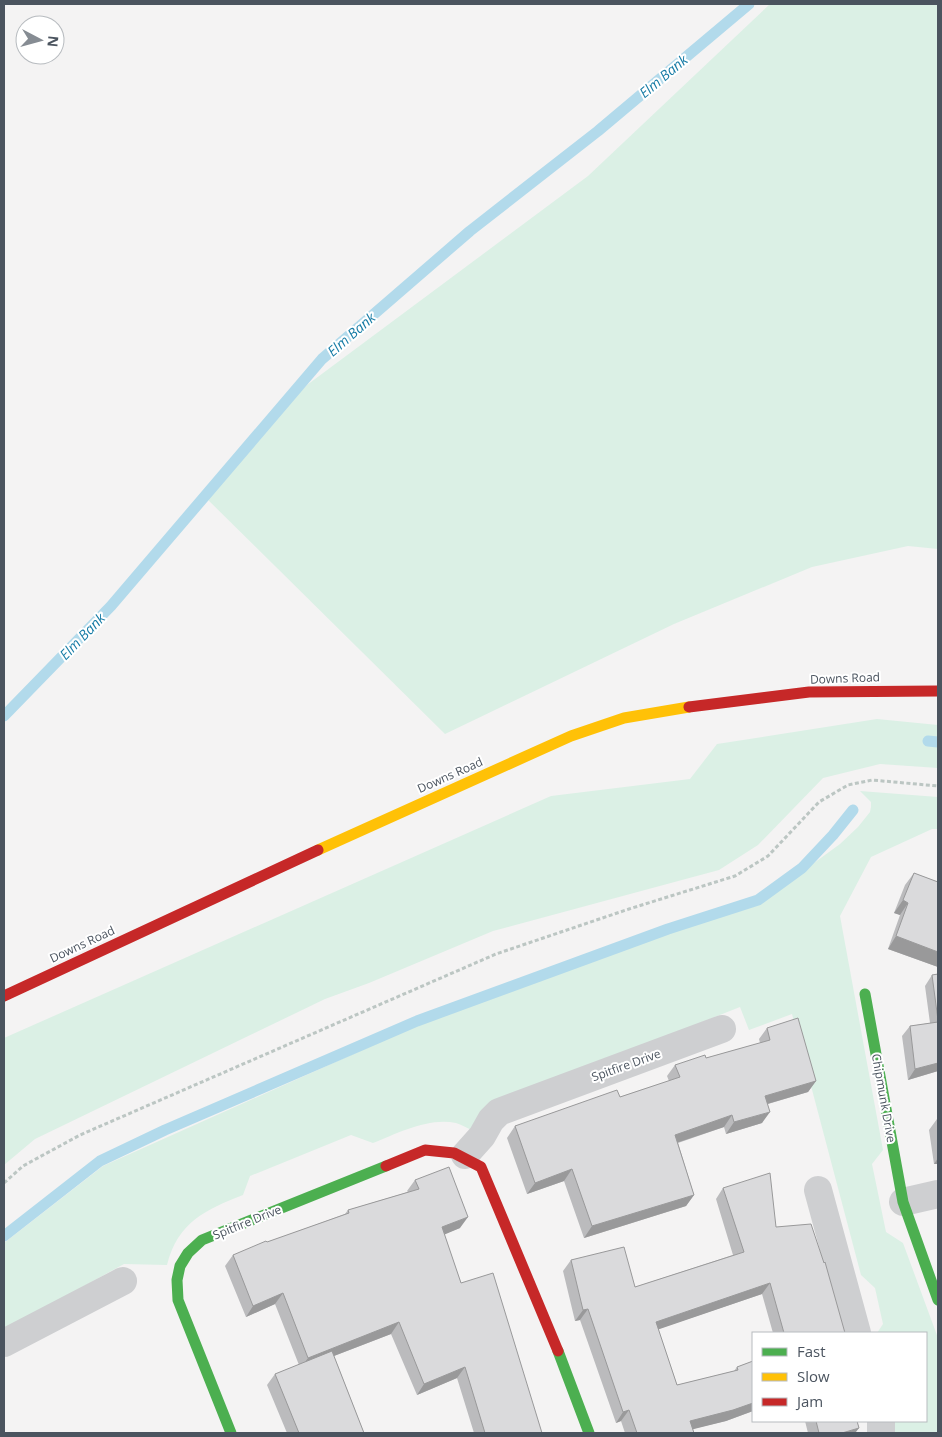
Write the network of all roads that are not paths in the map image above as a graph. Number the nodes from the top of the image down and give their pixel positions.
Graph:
1 (938, 691) edge
2 (865, 994) dead end
3 (4, 996) edge
4 (722, 1029) dead end
5 (465, 1156) junction
6 (818, 1190) dead end
7 (938, 1194) edge
8 (903, 1202) junction
9 (123, 1281) dead end
10 (938, 1300) edge
11 (857, 1332) edge
12 (4, 1344) edge
13 (231, 1433) edge
14 (588, 1433) edge

1 - 3 street, Downs Road
2 - 8 street, Chipmunk Drive
4 - 5 street, Spitfire Drive
5 - 13 street, Spitfire Drive
5 - 14 street, Spitfire Drive
6 - 11 street
7 - 8 street
8 - 10 street, Chipmunk Drive
9 - 12 street

